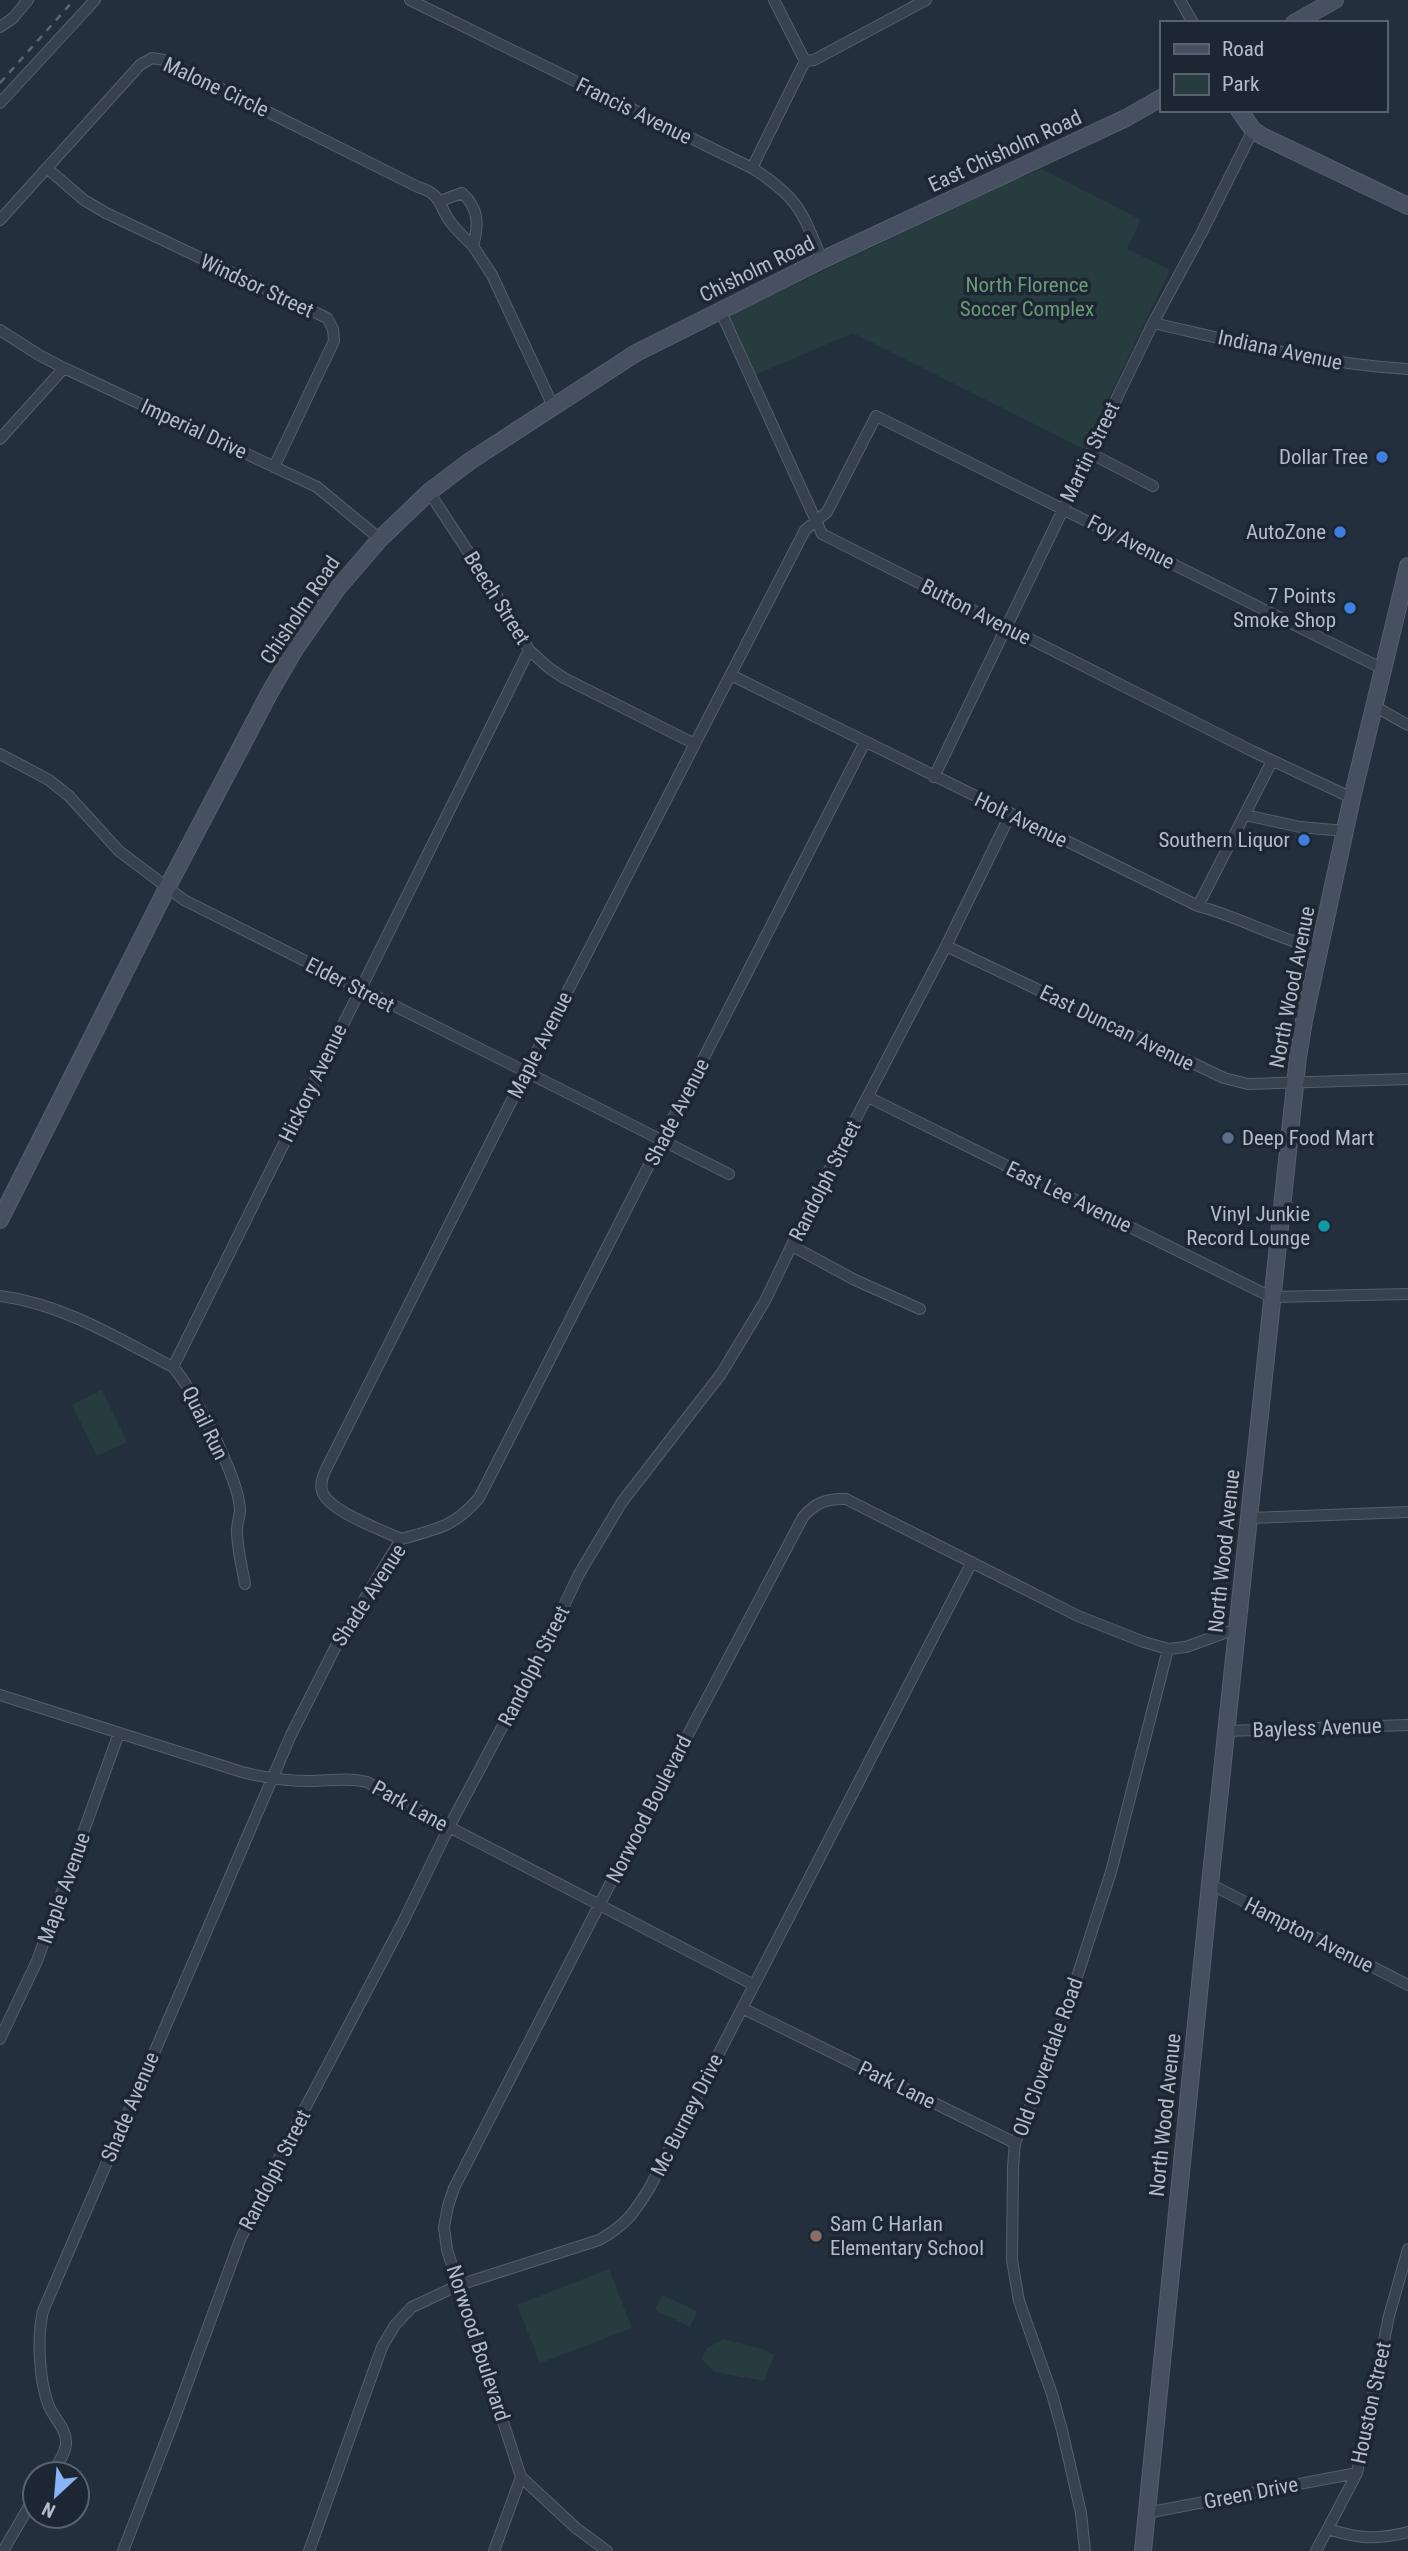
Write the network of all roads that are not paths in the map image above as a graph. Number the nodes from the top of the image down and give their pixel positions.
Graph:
1 (28, 0) edge
2 (95, 0) edge
3 (410, 0) edge
4 (774, 0) edge
5 (926, 0) edge
6 (1180, 0) edge
7 (1335, 0) edge
8 (1192, 21) edge
9 (1298, 21) edge
10 (0, 27) edge
11 (805, 61) junction
12 (1160, 99) edge
13 (0, 103) edge
14 (1240, 112) edge
15 (1253, 130) junction
16 (752, 168) junction
17 (48, 169) junction
18 (440, 201) junction
19 (1408, 206) edge
20 (0, 220) edge
21 (866, 240) joint
22 (473, 246) junction
23 (822, 260) junction
24 (720, 310) junction
25 (1153, 323) junction
26 (0, 330) edge
27 (64, 368) junction
28 (1408, 369) edge
29 (552, 406) junction
30 (0, 439) edge
31 (1090, 453) junction
32 (274, 467) junction
33 (1153, 486) dead end
34 (429, 492) junction
35 (1063, 508) junction
36 (816, 522) junction
37 (380, 539) junction
38 (1408, 566) edge
39 (1005, 627) junction
40 (529, 650) junction
41 (1382, 668) junction
42 (731, 675) junction
43 (1374, 706) junction
44 (1408, 726) edge
45 (865, 742) junction
46 (695, 744) junction
47 (0, 754) edge
48 (1272, 761) junction
49 (934, 777) junction
50 (1352, 798) junction
51 (1245, 814) junction
52 (1010, 815) junction
53 (1345, 831) junction
54 (167, 888) junction
55 (1198, 906) junction
56 (946, 946) junction
57 (1319, 949) junction
58 (359, 990) junction
59 (525, 1074) junction
60 (1407, 1076) edge
61 (1295, 1084) junction
62 (867, 1097) junction
63 (662, 1142) junction
64 (729, 1174) dead end
65 (0, 1220) edge
66 (792, 1246) junction
67 (1408, 1294) edge
68 (0, 1296) edge
69 (1271, 1297) junction
70 (920, 1309) dead end
71 (173, 1367) junction
72 (1408, 1513) edge
73 (1249, 1518) junction
74 (401, 1539) junction
75 (972, 1562) junction
76 (245, 1584) dead end
77 (1237, 1632) junction
78 (1168, 1649) junction
79 (0, 1695) edge
80 (1408, 1725) edge
81 (1226, 1731) junction
82 (119, 1733) junction
83 (271, 1779) junction
84 (449, 1827) junction
85 (1210, 1884) junction
86 (600, 1905) junction
87 (754, 1985) junction
88 (1408, 1985) edge
89 (742, 2008) junction
90 (0, 2039) edge
91 (1015, 2143) junction
92 (1408, 2249) edge
93 (459, 2285) junction
94 (60, 2460) edge
95 (1357, 2473) junction
96 (521, 2477) junction
97 (1146, 2513) junction
98 (21, 2520) edge
99 (1328, 2529) junction
100 (1408, 2532) edge
101 (3, 2551) edge
102 (123, 2551) edge
103 (309, 2551) edge
104 (494, 2551) edge
105 (607, 2551) edge
106 (1084, 2551) edge
107 (1143, 2551) edge
108 (1317, 2551) edge

1 - 10 street
2 - 13 street
3 - 16 street, Francis Avenue
4 - 11 street
5 - 11 street
6 - 8 street
7 - 9 main road
11 - 16 street
12 - 21 main road, East Chisholm Road
14 - 15 main road
15 - 19 main road
15 - 25 street, Martin Street
16 - 23 street, Francis Avenue
17 - 18 street, Malone Circle
17 - 20 street, Malone Circle
17 - 32 street, Windsor Street
18 - 22 street, Malone Circle
18 - 22 street
21 - 23 main road, Chisholm Road
22 - 29 street, Malone Circle
23 - 24 main road, Chisholm Road
24 - 29 main road, Chisholm Road
24 - 36 street, Button Avenue
25 - 28 street, Indiana Avenue
25 - 31 street, Martin Street
26 - 27 street, Imperial Drive
27 - 30 street
27 - 32 street, Imperial Drive
29 - 34 main road, Chisholm Road
31 - 33 street
31 - 35 street, Martin Street
32 - 37 street, Imperial Drive
34 - 37 main road, Chisholm Road
34 - 40 street, Beech Street
35 - 36 street, Foy Avenue
35 - 39 street, Martin Street
35 - 41 street, Foy Avenue
36 - 39 street, Button Avenue
36 - 42 street, Maple Avenue
37 - 54 main road, Chisholm Road
38 - 41 main road, North Wood Avenue
39 - 48 street, Button Avenue
39 - 49 street, Martin Street
40 - 46 street, Beech Street
40 - 58 street, Hickory Avenue
41 - 43 main road, North Wood Avenue
42 - 45 street, Holt Avenue
42 - 46 street, Maple Avenue
43 - 44 street
43 - 50 main road, North Wood Avenue
45 - 49 street, Holt Avenue
45 - 63 street, Shade Avenue
46 - 59 street, Maple Avenue
47 - 54 street, Elder Street
48 - 50 street, Button Avenue
48 - 51 street
49 - 52 street, Holt Avenue
50 - 53 main road, North Wood Avenue
51 - 53 street
51 - 55 street
52 - 55 street, Holt Avenue
52 - 56 street, Randolph Street
53 - 57 main road, North Wood Avenue
54 - 58 street, Elder Street
54 - 65 main road, Chisholm Road
55 - 57 street, Holt Avenue
56 - 61 street, East Duncan Avenue
56 - 62 street, Randolph Street
57 - 61 main road, North Wood Avenue
58 - 59 street, Elder Street
58 - 71 street, Hickory Avenue
59 - 63 street, Elder Street
59 - 74 street, Maple Avenue
60 - 61 street, East Duncan Avenue
61 - 69 main road, North Wood Avenue
62 - 66 street, Randolph Street
62 - 69 street, East Lee Avenue
63 - 64 street, Elder Street
63 - 74 street, Shade Avenue
66 - 70 street
66 - 84 street, Randolph Street
67 - 69 street
68 - 71 street, Quail Run
69 - 73 main road, North Wood Avenue
71 - 76 street, Quail Run
72 - 73 street
73 - 77 main road, North Wood Avenue
74 - 83 street, Shade Avenue
75 - 78 street, Norwood Boulevard
75 - 86 street, Norwood Boulevard
75 - 87 street, Mc Burney Drive
77 - 78 street
77 - 81 main road, North Wood Avenue
78 - 91 street, Old Cloverdale Road
79 - 82 street, Park Lane
80 - 81 street, Bayless Avenue
81 - 85 main road, North Wood Avenue
82 - 83 street, Park Lane
82 - 90 street, Maple Avenue
83 - 84 street, Park Lane
83 - 94 street, Shade Avenue
84 - 86 street, Park Lane
84 - 102 street, Randolph Street
85 - 88 street, Hampton Avenue
85 - 97 main road, North Wood Avenue
86 - 87 street, Park Lane
86 - 93 street, Norwood Boulevard
87 - 89 street, Mc Burney Drive
89 - 91 street, Park Lane
89 - 93 street, Mc Burney Drive
91 - 106 street, Old Cloverdale Road
92 - 95 street, Houston Street
93 - 96 street, Norwood Boulevard
93 - 103 street, Mc Burney Drive
95 - 97 street, Green Drive
95 - 99 street, Houston Street
96 - 104 street
96 - 105 street
97 - 107 main road, North Wood Avenue
98 - 101 street
99 - 100 street
99 - 108 street, Houston Street

